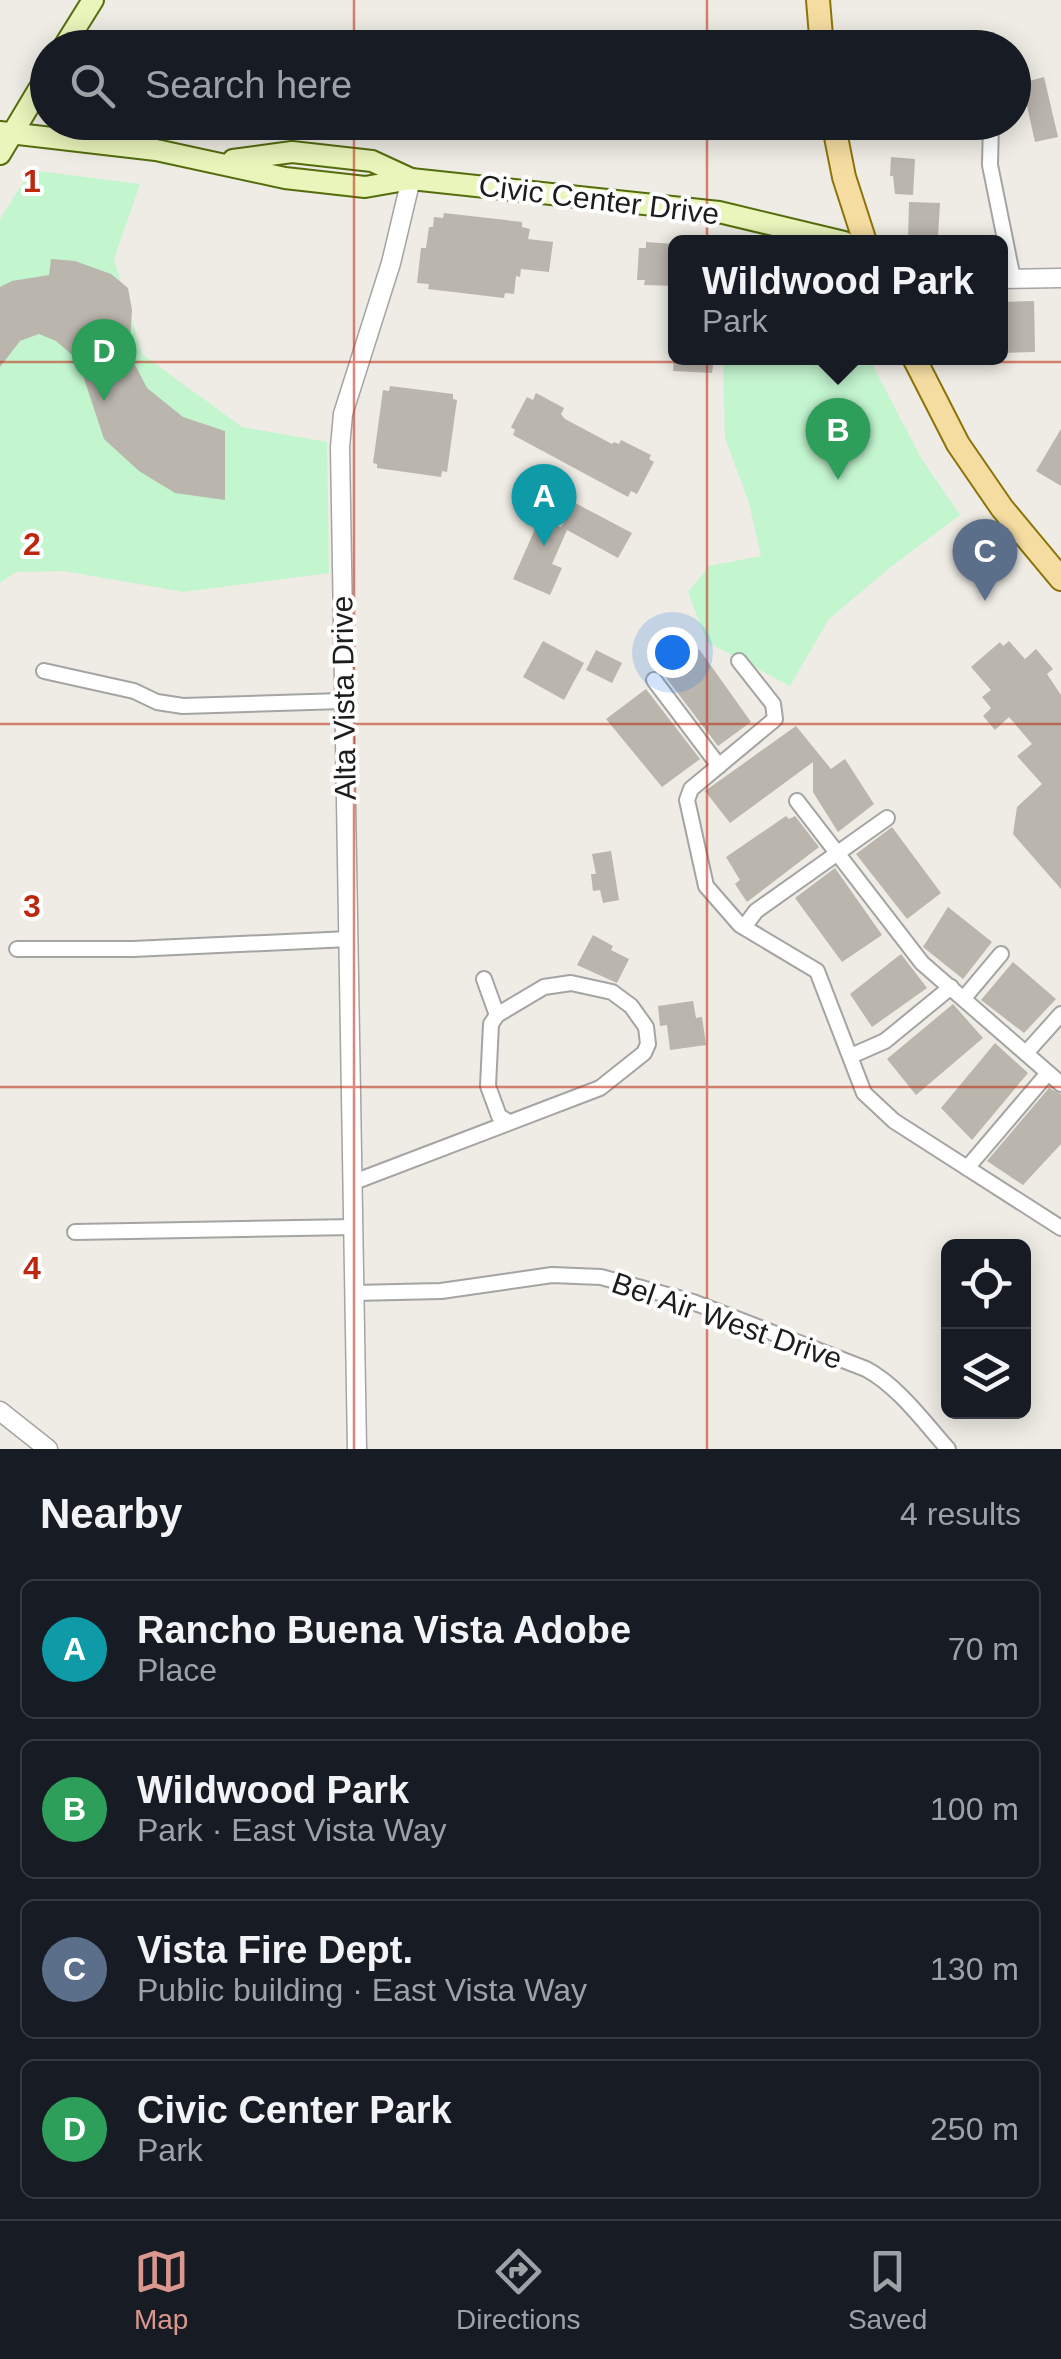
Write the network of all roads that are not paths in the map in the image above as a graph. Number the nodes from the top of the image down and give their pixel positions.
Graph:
1 (93, 0) edge
2 (818, 0) edge
3 (75, 30) edge
4 (820, 30) edge
5 (30, 99) edge
6 (6, 132) edge
7 (73, 140) edge
8 (837, 140) edge
9 (991, 140) edge
10 (0, 154) edge
11 (411, 179) junction
12 (815, 235) edge
13 (863, 235) edge
14 (1000, 235) edge
15 (1061, 278) edge
16 (1008, 279) edge
17 (918, 365) edge
18 (1061, 579) edge
19 (739, 661) dead end
20 (44, 672) dead end
21 (654, 680) dead end
22 (342, 702) junction
23 (719, 766) junction
24 (796, 801) dead end
25 (887, 818) dead end
26 (837, 852) junction
27 (744, 927) junction
28 (350, 939) junction
29 (17, 949) dead end
30 (1001, 954) dead end
31 (484, 979) dead end
32 (951, 987) junction
33 (964, 998) junction
34 (1061, 1014) edge
35 (497, 1015) junction
36 (1026, 1053) junction
37 (851, 1056) junction
38 (1048, 1073) junction
39 (1061, 1084) edge
40 (507, 1121) junction
41 (967, 1168) junction
42 (354, 1182) junction
43 (354, 1227) junction
44 (1061, 1228) edge
45 (75, 1232) dead end
46 (354, 1293) junction
47 (0, 1411) edge
48 (48, 1449) edge
49 (357, 1449) edge
50 (948, 1449) edge

1 - 3 main road
2 - 4 main road
5 - 6 main road
6 - 10 main road
7 - 11 main road, Civic Center Drive
8 - 13 main road
9 - 14 street
11 - 12 main road, Civic Center Drive
11 - 22 street, Alta Vista Drive
15 - 16 street
17 - 18 main road
19 - 23 street
20 - 22 street
21 - 23 street
22 - 28 street, Alta Vista Drive
23 - 27 street
24 - 26 street
25 - 26 street
26 - 27 street
26 - 32 street
27 - 37 street
28 - 29 street
28 - 42 street, Alta Vista Drive
30 - 33 street
31 - 35 street
32 - 33 street
32 - 37 street
33 - 36 street
34 - 36 street
35 - 40 street
35 - 40 street
36 - 38 street
37 - 41 street
38 - 39 street
38 - 41 street
40 - 42 street
41 - 44 street
42 - 43 street, Alta Vista Drive
43 - 45 street
43 - 46 street, Alta Vista Drive
46 - 49 street, Alta Vista Drive
46 - 50 street, Bel Air West Drive
47 - 48 street

